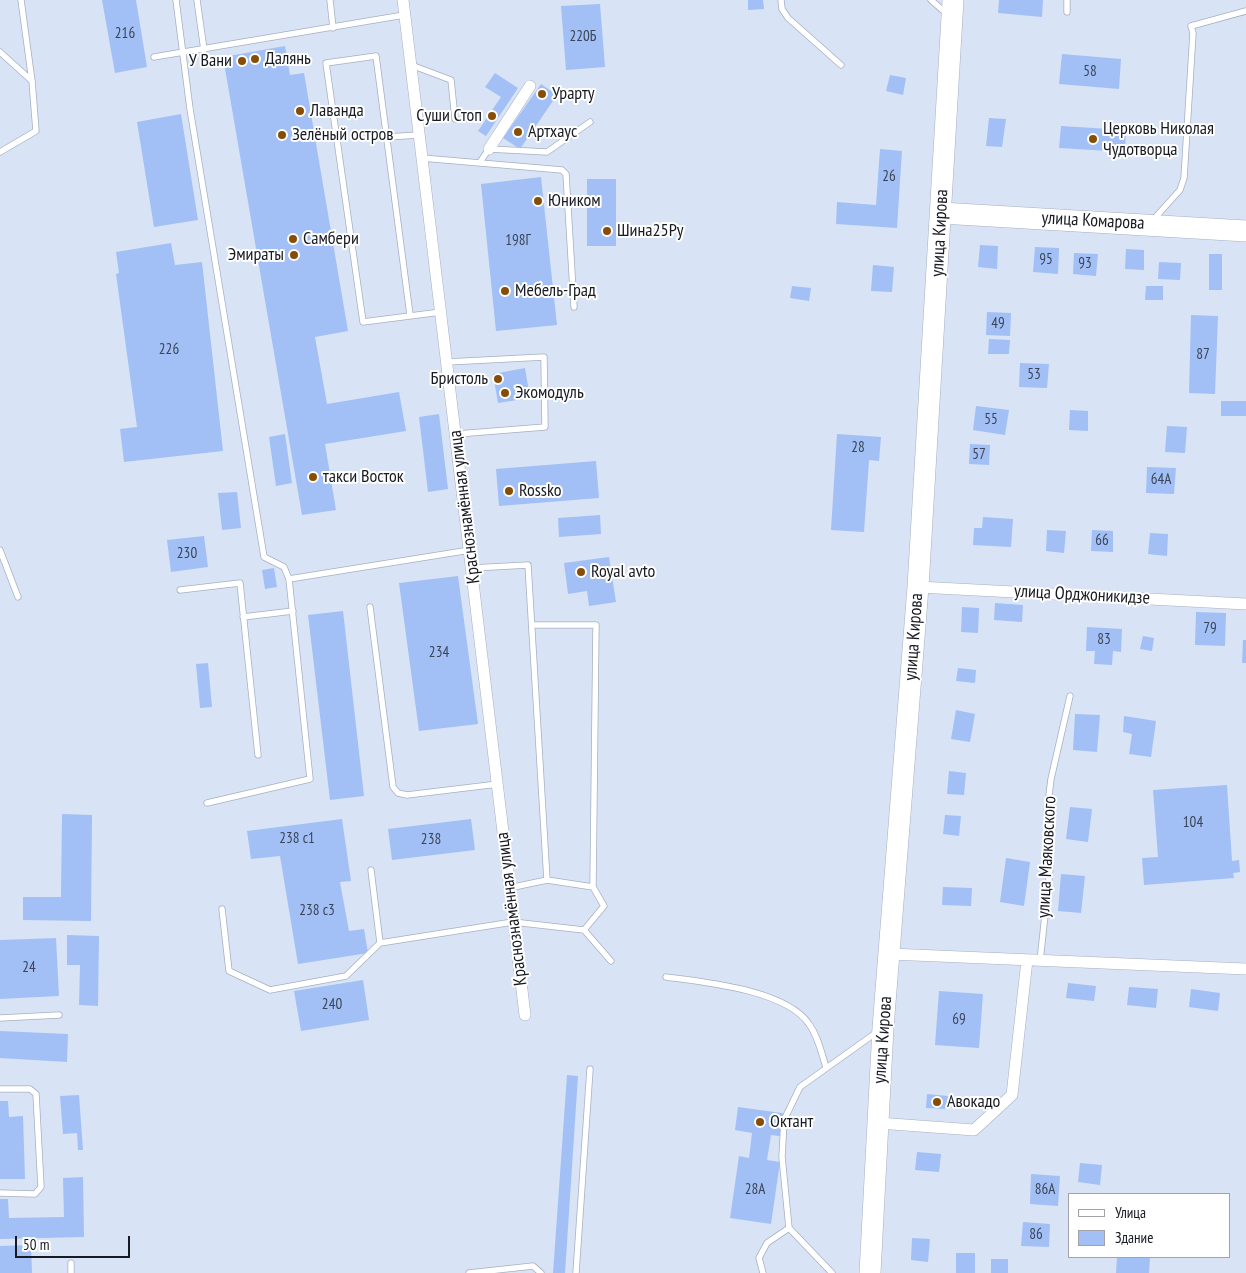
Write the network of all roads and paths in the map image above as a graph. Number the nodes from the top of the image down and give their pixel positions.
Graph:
1 (21, 0) edge
2 (176, 0) edge
3 (197, 0) edge
4 (330, 0) edge
5 (403, 0) edge
6 (781, 0) edge
7 (931, 0) edge
8 (1068, 0) edge
9 (953, 9) edge
10 (1246, 11) edge
11 (1067, 12) dead end
12 (404, 15) junction
13 (332, 28) junction
14 (204, 50) junction
15 (0, 52) edge
16 (183, 53) junction
17 (154, 57) dead end
18 (410, 65) junction
19 (841, 65) dead end
20 (32, 81) junction
21 (530, 86) dead end
22 (455, 118) dead end
23 (590, 122) dead end
24 (419, 135) junction
25 (387, 138) junction
26 (489, 149) junction
27 (0, 152) edge
28 (422, 158) junction
29 (480, 162) junction
30 (941, 213) junction
31 (1150, 224) junction
32 (1246, 231) edge
33 (574, 307) dead end
34 (441, 312) junction
35 (410, 315) junction
36 (447, 362) junction
37 (456, 434) junction
38 (0, 550) edge
39 (470, 550) junction
40 (472, 568) junction
41 (289, 579) junction
42 (918, 586) junction
43 (180, 590) dead end
44 (18, 597) dead end
45 (1246, 604) edge
46 (370, 607) dead end
47 (293, 611) junction
48 (243, 617) junction
49 (532, 624) junction
50 (1070, 696) dead end
51 (258, 755) dead end
52 (498, 784) junction
53 (207, 803) dead end
54 (371, 870) dead end
55 (547, 880) junction
56 (593, 887) junction
57 (509, 888) junction
58 (222, 909) dead end
59 (513, 922) junction
60 (584, 930) junction
61 (380, 943) junction
62 (890, 954) junction
63 (1027, 960) junction
64 (611, 961) dead end
65 (1040, 961) junction
66 (1246, 969) edge
67 (666, 977) dead end
68 (59, 1015) dead end
69 (525, 1015) dead end
70 (0, 1018) edge
71 (883, 1028) junction
72 (826, 1067) junction
73 (590, 1069) dead end
74 (0, 1089) edge
75 (878, 1123) junction
76 (0, 1193) edge
77 (789, 1228) junction
78 (71, 1263) dead end
79 (484, 1272) edge
80 (71, 1273) edge
81 (468, 1273) edge
82 (541, 1273) edge
83 (576, 1273) edge
84 (763, 1273) edge
85 (832, 1273) edge
86 (870, 1273) edge

1 - 20 lane
2 - 16 lane
3 - 14 lane
4 - 13 lane
5 - 12 street, Краснознамённая улица
6 - 19 lane
7 - 9 lane
8 - 11 lane
9 - 30 highway, улица Кирова
10 - 31 lane
12 - 13 lane
12 - 18 street, Краснознамённая улица
13 - 14 lane
14 - 16 lane
15 - 20 lane
16 - 17 lane
16 - 41 lane
18 - 22 lane
18 - 24 street, Краснознамённая улица
20 - 27 lane
21 - 26 street
23 - 26 lane
24 - 25 lane
24 - 28 street, Краснознамённая улица
25 - 35 lane
25 - 35 lane
26 - 29 lane
28 - 29 lane
28 - 34 street, Краснознамённая улица
29 - 33 lane
30 - 31 highway, улица Комарова
30 - 42 highway, улица Кирова
31 - 32 highway, улица Комарова
34 - 35 lane
34 - 36 street, Краснознамённая улица
36 - 37 street, Краснознамённая улица
36 - 37 lane
37 - 39 street, Краснознамённая улица
38 - 44 lane
39 - 40 street, Краснознамённая улица
39 - 41 lane
40 - 49 lane
40 - 52 street, Краснознамённая улица
41 - 47 lane
42 - 45 street, улица Орджоникидзе
42 - 62 highway, улица Кирова
43 - 48 lane
46 - 52 lane
47 - 48 lane
47 - 53 lane
48 - 51 lane
49 - 55 lane
49 - 56 lane
50 - 65 lane, улица Маяковского
52 - 57 street, Краснознамённая улица
54 - 61 lane
55 - 56 lane
55 - 57 lane
56 - 60 lane
57 - 59 street, Краснознамённая улица
58 - 61 lane
59 - 60 lane
59 - 61 lane
59 - 69 street, Краснознамённая улица
60 - 64 lane
62 - 63 street
62 - 71 highway, улица Кирова
63 - 65 street
63 - 75 street
65 - 66 street
67 - 72 lane
68 - 70 lane
71 - 72 lane
71 - 75 highway, улица Кирова
72 - 77 lane
73 - 83 lane
74 - 76 lane
75 - 86 highway, улица Кирова
77 - 84 lane
77 - 85 lane
78 - 80 lane
79 - 81 lane
79 - 82 lane

